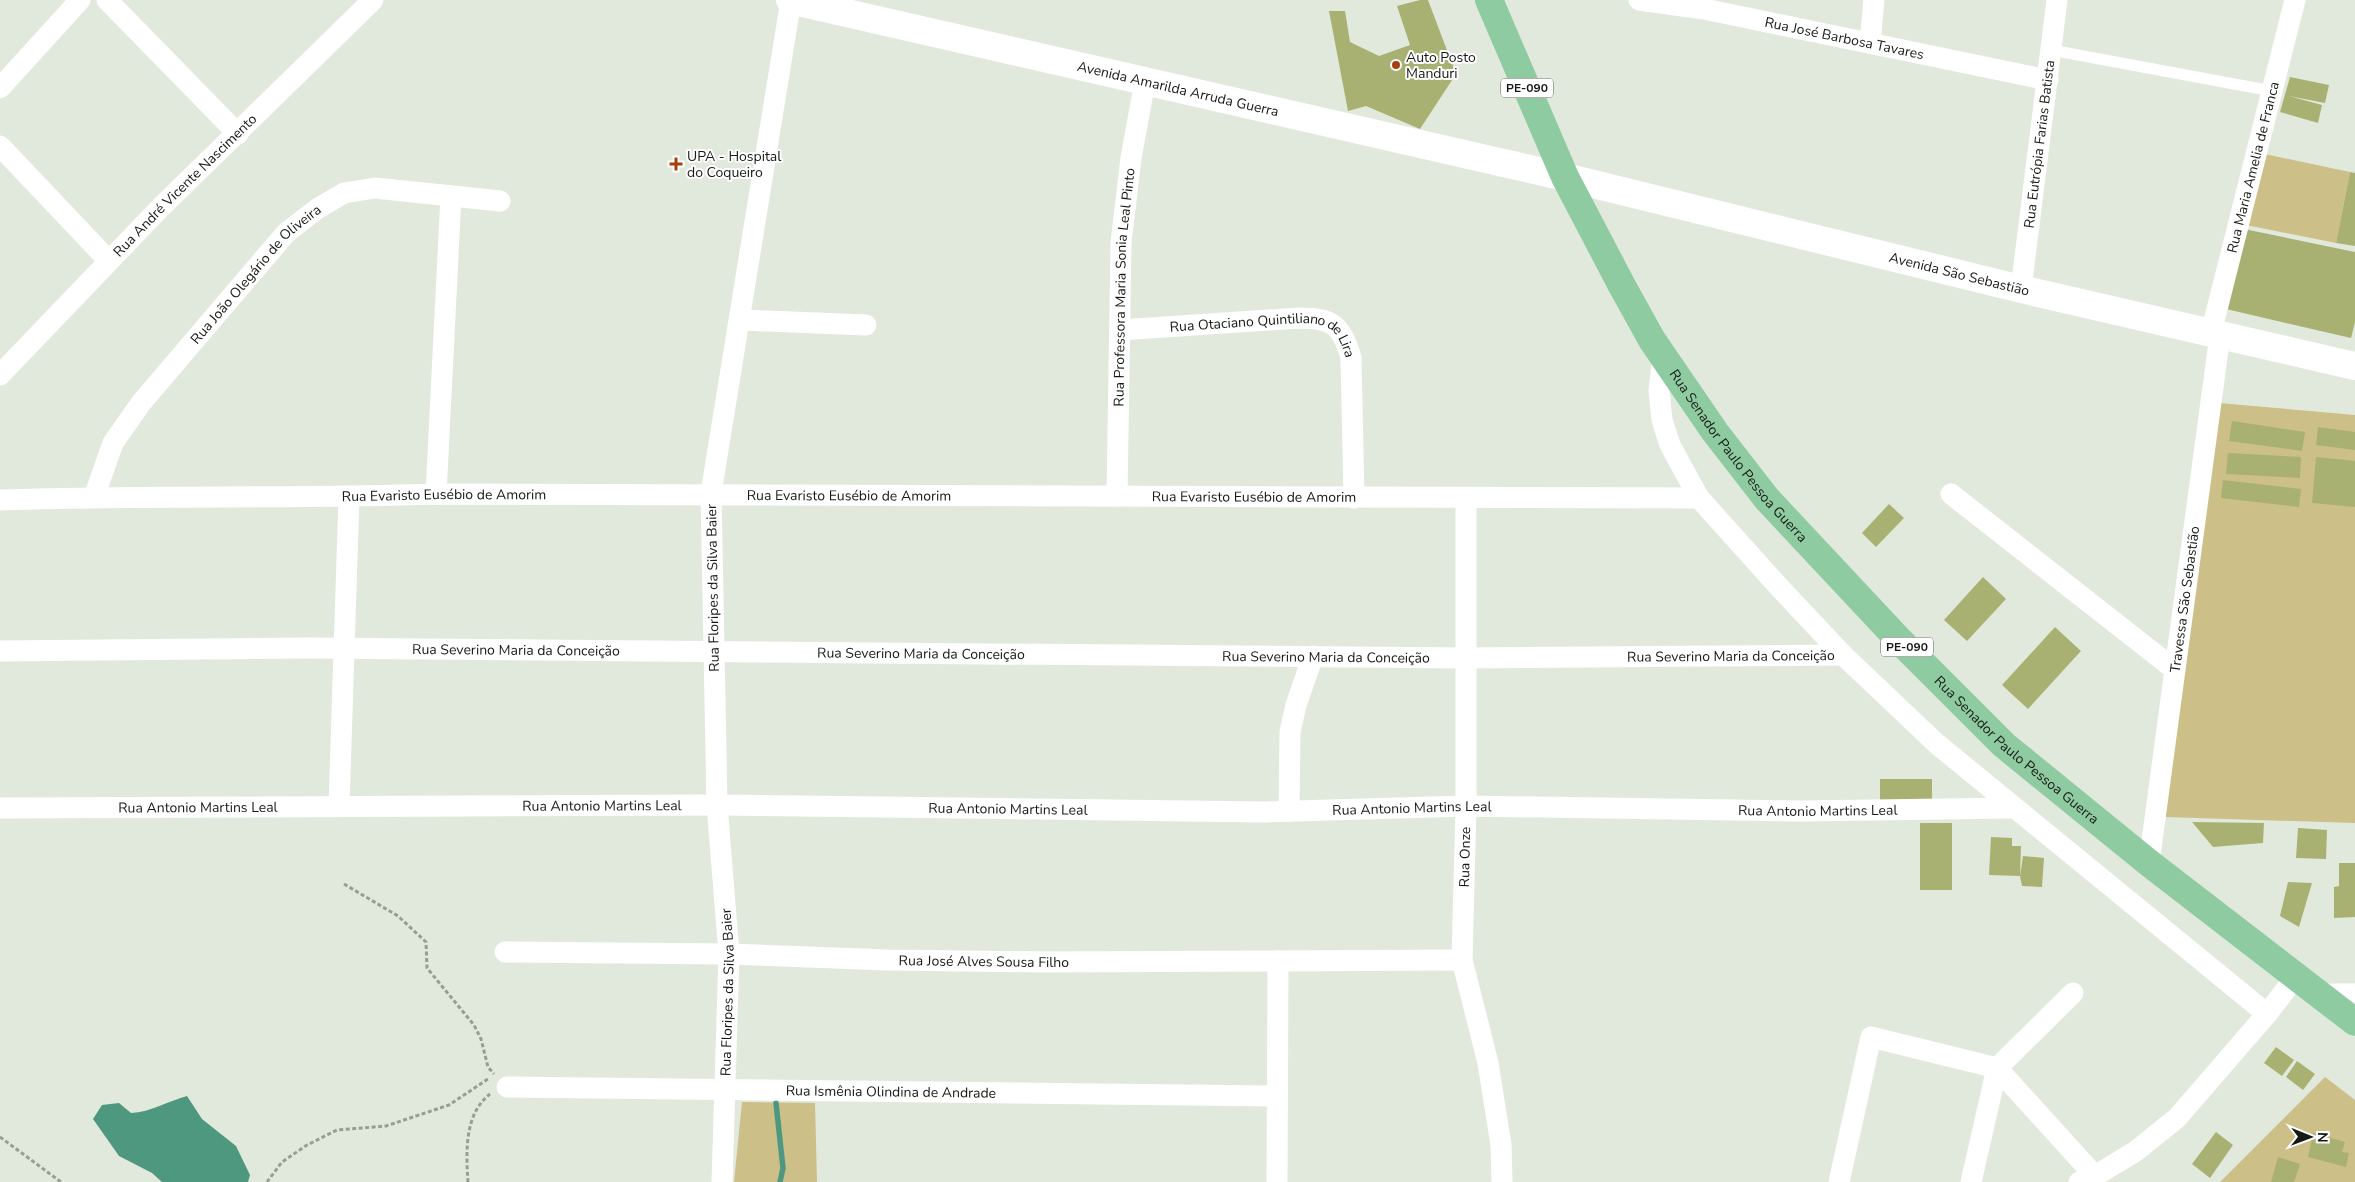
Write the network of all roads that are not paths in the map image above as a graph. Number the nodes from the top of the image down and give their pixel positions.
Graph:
1 (80, 0) edge
2 (107, 0) edge
3 (373, 0) edge
4 (791, 0) edge
5 (1489, 0) edge
6 (1640, 0) edge
7 (1874, 0) edge
8 (2057, 0) edge
9 (2295, 0) edge
10 (1704, 5) edge
11 (1870, 43) junction
12 (2051, 50) junction
13 (2048, 80) junction
14 (1145, 81) junction
15 (0, 88) edge
16 (2272, 90) junction
17 (238, 134) junction
18 (0, 146) edge
19 (1565, 177) junction
20 (451, 196) junction
21 (500, 202) dead end
22 (109, 261) junction
23 (2021, 289) junction
24 (741, 320) junction
25 (866, 326) dead end
26 (1120, 330) junction
27 (2216, 334) junction
28 (1663, 356) junction
29 (2355, 366) edge
30 (0, 375) edge
31 (436, 494) junction
32 (712, 494) junction
33 (1951, 494) dead end
34 (1118, 496) junction
35 (94, 497) junction
36 (349, 497) junction
37 (1354, 498) junction
38 (1466, 498) junction
39 (1699, 498) junction
40 (0, 500) edge
41 (344, 649) junction
42 (0, 651) edge
43 (715, 651) junction
44 (1843, 655) junction
45 (1312, 656) junction
46 (1465, 658) junction
47 (2174, 669) junction
48 (717, 805) junction
49 (339, 806) junction
50 (1466, 806) junction
51 (0, 808) edge
52 (2014, 808) junction
53 (1289, 811) junction
54 (2149, 863) junction
55 (505, 952) dead end
56 (729, 954) junction
57 (1462, 960) junction
58 (1278, 961) junction
59 (2296, 976) junction
60 (2073, 993) dead end
61 (2319, 994) junction
62 (2355, 994) edge
63 (2268, 1014) junction
64 (2355, 1022) edge
65 (1997, 1068) junction
66 (506, 1087) road end
67 (726, 1090) junction
68 (1276, 1096) junction
69 (2087, 1179) edge
70 (722, 1182) edge
71 (1277, 1182) edge
72 (1502, 1182) edge
73 (1839, 1182) edge
74 (1971, 1182) edge

1 - 15 street
2 - 17 street
3 - 17 street, Rua André Vicente Nascimento
4 - 14 main road, Avenida Amarilda Arruda Guerra
4 - 24 street, Rua Floripes da Silva Baier
5 - 19 main road, PE-090
6 - 10 street, Rua José Barbosa Tavares
7 - 11 street
8 - 12 street, Rua Eutrópia Farias Batista
9 - 16 street, Rua Maria Amelia de Franca
10 - 11 street, Rua José Barbosa Tavares
11 - 13 street, Rua José Barbosa Tavares
12 - 13 street, Rua Eutrópia Farias Batista
12 - 16 lane
13 - 23 street, Rua Eutrópia Farias Batista
14 - 19 main road, Avenida Amarilda Arruda Guerra
14 - 26 street, Rua Professora Maria Sonia Leal Pinto
16 - 27 street, Rua Maria Amelia de Franca
17 - 22 street, Rua André Vicente Nascimento
18 - 22 street
19 - 23 main road, Avenida São Sebastião
19 - 28 main road, Rua Senador Paulo Pessoa Guerra / PE-090
20 - 21 street, Rua João Olegário de Oliveira
20 - 31 street
20 - 35 street, Rua João Olegário de Oliveira
22 - 30 street, Rua André Vicente Nascimento
23 - 27 main road, Avenida São Sebastião
24 - 25 street
24 - 32 street, Rua Floripes da Silva Baier
26 - 34 street, Rua Professora Maria Sonia Leal Pinto
26 - 37 street, Rua Otaciano Quintiliano de Lira
27 - 29 main road, Avenida São Sebastião
27 - 47 street, Travessa São Sebastião
28 - 39 street
28 - 54 main road, Rua Senador Paulo Pessoa Guerra / PE-090
31 - 32 street, Rua Evaristo Eusébio de Amorim
31 - 36 street, Rua Evaristo Eusébio de Amorim
32 - 34 street, Rua Evaristo Eusébio de Amorim
32 - 43 street, Rua Floripes da Silva Baier
33 - 47 street
34 - 37 street, Rua Evaristo Eusébio de Amorim
35 - 36 street, Rua Evaristo Eusébio de Amorim
35 - 40 street, Rua Evaristo Eusébio de Amorim
36 - 41 street
37 - 38 street, Rua Evaristo Eusébio de Amorim
38 - 39 street, Rua Evaristo Eusébio de Amorim
38 - 46 street, Rua Onze
39 - 44 street
41 - 42 street, Rua Severino Maria da Conceição
41 - 43 street, Rua Severino Maria da Conceição
41 - 49 street
43 - 45 street, Rua Severino Maria da Conceição
43 - 48 street, Rua Floripes da Silva Baier
44 - 46 street, Rua Severino Maria da Conceição
44 - 52 street
45 - 46 street, Rua Severino Maria da Conceição
45 - 53 street
46 - 50 street, Rua Onze
47 - 54 street, Travessa São Sebastião
48 - 49 street, Rua Antonio Martins Leal
48 - 53 street, Rua Antonio Martins Leal
48 - 56 street, Rua Floripes da Silva Baier
49 - 51 street, Rua Antonio Martins Leal
50 - 52 street, Rua Antonio Martins Leal
50 - 53 street, Rua Antonio Martins Leal
50 - 57 street, Rua Onze
52 - 63 street
54 - 59 main road, Rua Senador Paulo Pessoa Guerra / PE-090
55 - 56 street, Rua José Alves Sousa Filho
56 - 58 street, Rua José Alves Sousa Filho
56 - 67 street, Rua Floripes da Silva Baier
57 - 58 street, Rua José Alves Sousa Filho
57 - 72 street, Rua Onze
58 - 68 street
59 - 61 main road, Rua Senador Paulo Pessoa Guerra / PE-090
59 - 63 street
60 - 65 street
61 - 62 street
61 - 64 main road, Rua Senador Paulo Pessoa Guerra / PE-090
63 - 69 street
65 - 69 street
65 - 73 street
65 - 74 street
66 - 67 street, Rua Ismênia Olindina de Andrade
67 - 68 street, Rua Ismênia Olindina de Andrade
67 - 70 street, Rua Floripes da Silva Baier
68 - 71 street

